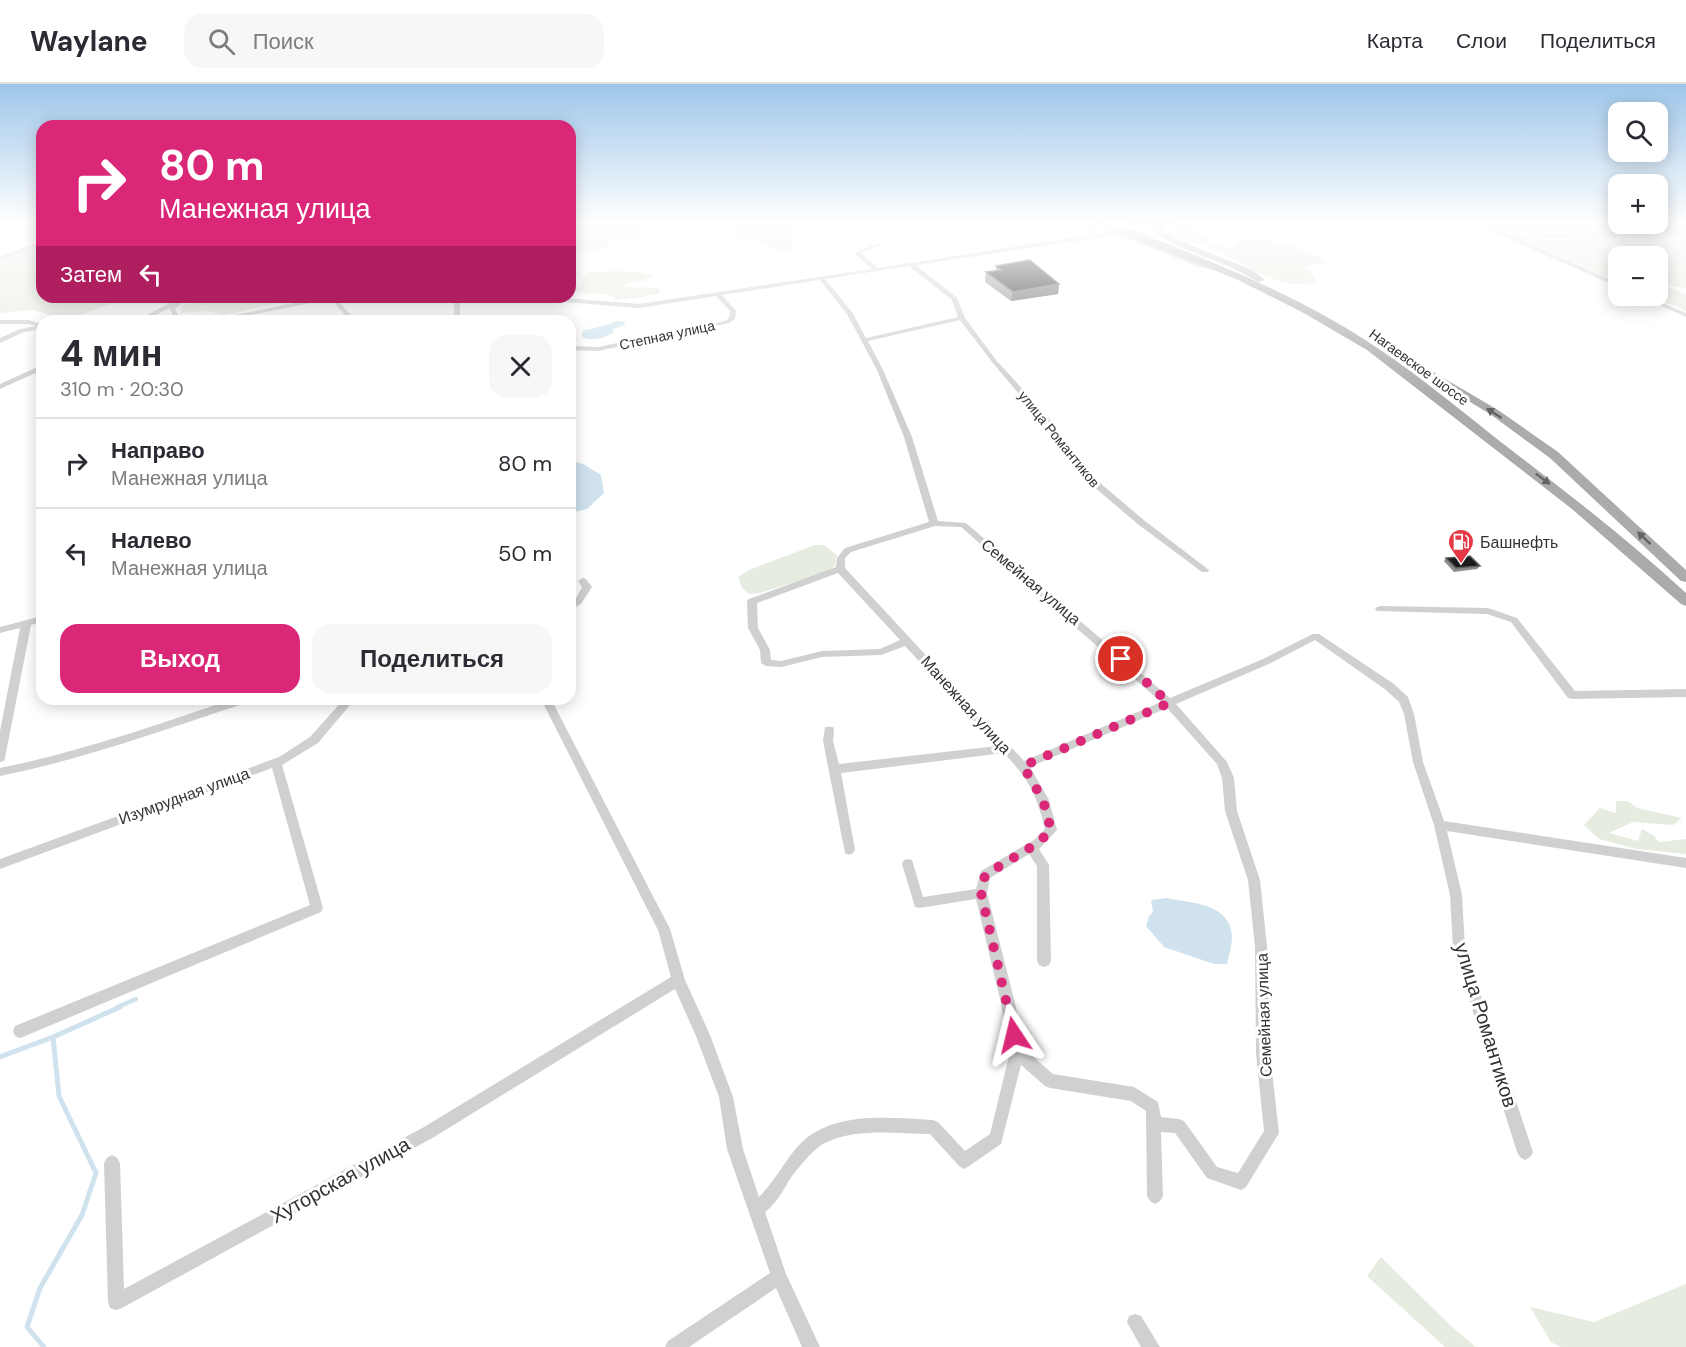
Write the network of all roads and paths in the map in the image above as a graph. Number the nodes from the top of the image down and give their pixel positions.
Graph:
1 (801, 281) edge
2 (823, 281) edge
3 (932, 281) edge
4 (1245, 281) edge
5 (1263, 281) edge
6 (717, 294) junction
7 (576, 302) edge
8 (176, 303) edge
9 (180, 303) edge
10 (301, 303) edge
11 (337, 303) edge
12 (1665, 306) edge
13 (150, 315) edge
14 (175, 315) edge
15 (240, 315) edge
16 (348, 315) edge
17 (1686, 315) edge
18 (962, 318) junction
19 (0, 322) edge
20 (36, 325) edge
21 (36, 328) edge
22 (864, 340) junction
23 (0, 341) edge
24 (576, 348) edge
25 (36, 370) edge
26 (0, 387) edge
27 (1526, 434) junction
28 (1489, 438) junction
29 (934, 523) junction
30 (840, 569) junction
31 (1205, 570) dead end
32 (1686, 578) edge
33 (584, 581) dead end
34 (1686, 601) edge
35 (576, 603) edge
36 (1380, 609) dead end
37 (36, 621) edge
38 (26, 624) junction
39 (0, 630) edge
40 (907, 641) junction
41 (1686, 693) edge
42 (1169, 703) junction
43 (227, 705) edge
44 (345, 705) edge
45 (549, 705) edge
46 (829, 730) dead end
47 (1006, 749) junction
48 (0, 758) edge
49 (276, 762) junction
50 (1023, 766) junction
51 (835, 769) junction
52 (0, 772) edge
53 (1440, 825) junction
54 (1031, 847) junction
55 (849, 850) dead end
56 (1686, 863) edge
57 (0, 864) edge
58 (908, 864) dead end
59 (981, 893) junction
60 (1044, 961) dead end
61 (678, 980) junction
62 (20, 1031) dead end
63 (1017, 1052) junction
64 (1154, 1124) junction
65 (1525, 1152) dead end
66 (112, 1163) dead end
67 (1155, 1196) dead end
68 (756, 1209) junction
69 (779, 1276) junction
70 (1135, 1322) dead end
71 (674, 1347) edge
72 (812, 1347) edge
73 (1151, 1347) edge

1 - 6 street
2 - 22 street
3 - 18 street, улица Романтиков
4 - 28 main road, Нагаевское шоссе
27 -> 5 main road, Нагаевское шоссе
6 - 7 street
6 - 24 street, Степная улица
8 - 13 street
9 - 14 street
10 - 15 street
11 - 16 street
12 - 17 street
18 - 22 street
18 - 31 street, улица Романтиков
19 - 20 street
21 - 23 street
22 - 29 street
25 - 26 street
27 - 28 main road
32 -> 27 main road, Нагаевское шоссе
28 -> 34 main road, Нагаевское шоссе
29 - 30 street
29 - 42 street, Семейная улица
30 - 40 street, Манежная улица
30 - 40 street
33 - 35 street
36 - 41 street
37 - 38 street
38 - 39 street
38 - 48 street
40 - 47 street, Манежная улица
42 - 50 street
42 - 53 street, улица Романтиков
42 - 64 street, Семейная улица
43 - 52 street
44 - 49 street, Изумрудная улица
45 - 61 street
46 - 51 street
47 - 50 street, Манежная улица
47 - 51 street
49 - 57 street, Изумрудная улица
49 - 62 street
50 - 54 street, Манежная улица
51 - 55 street
53 - 56 street
53 - 65 street, улица Романтиков
54 - 59 street, Манежная улица
54 - 60 street
58 - 59 street
59 - 63 street
61 - 66 street, Хуторская улица
61 - 68 street
63 - 64 street
63 - 68 street
64 - 67 street
68 - 69 street
69 - 71 street
69 - 72 street
70 - 73 street

